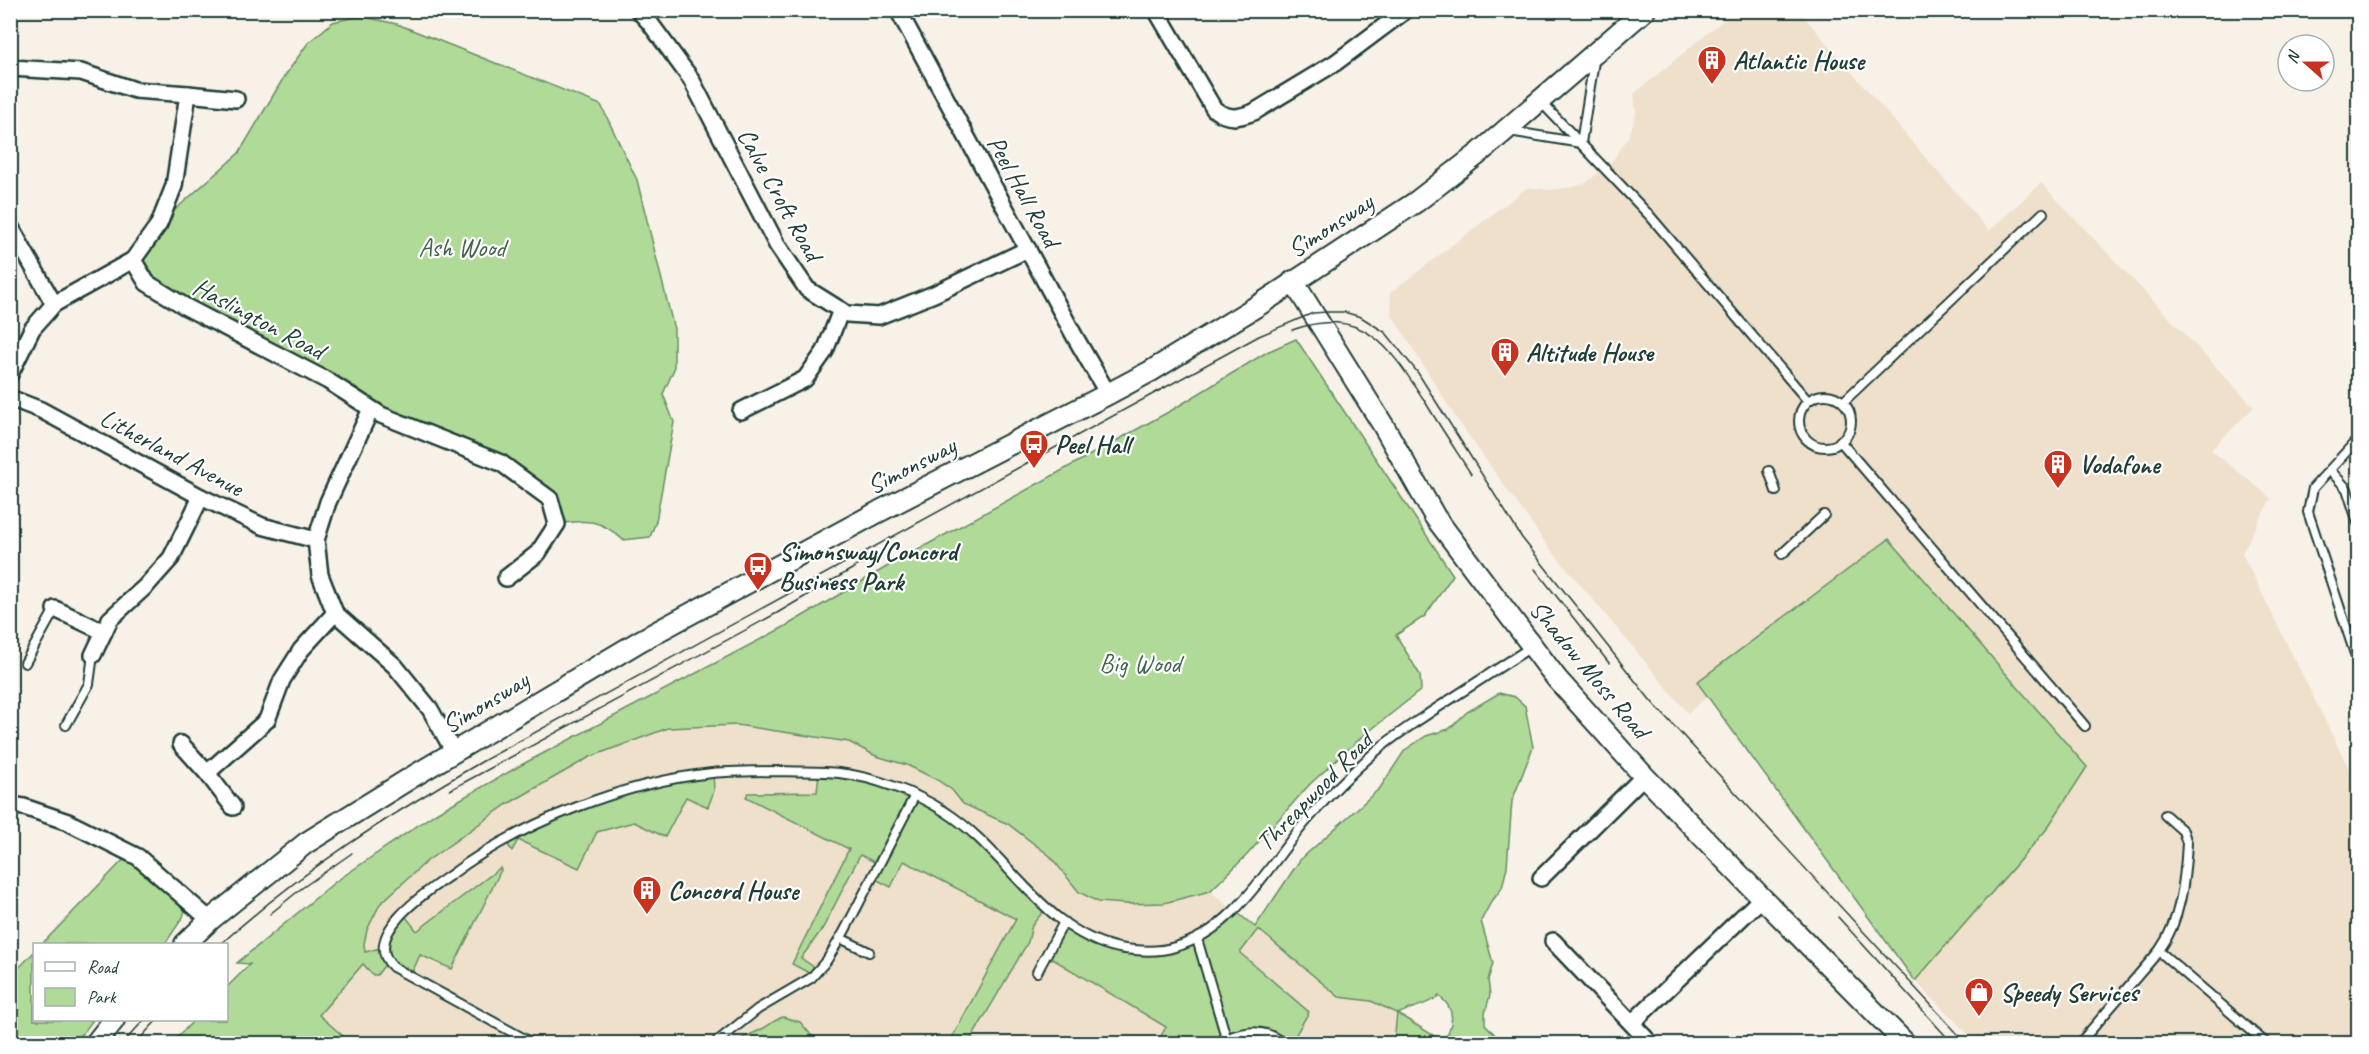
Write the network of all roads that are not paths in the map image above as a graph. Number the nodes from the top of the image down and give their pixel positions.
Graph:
1 (638, 10) edge
2 (1156, 10) edge
3 (1406, 10) edge
4 (1645, 10) edge
5 (899, 11) edge
6 (1595, 54) junction
7 (10, 68) edge
8 (188, 94) junction
9 (236, 99) dead end
10 (1540, 101) junction
11 (1506, 130) junction
12 (1581, 143) junction
13 (2043, 213) dead end
14 (10, 226) edge
15 (1028, 249) junction
16 (134, 260) junction
17 (1293, 281) junction
18 (54, 304) junction
19 (841, 310) junction
20 (10, 374) edge
21 (1108, 394) junction
22 (10, 398) edge
23 (1808, 401) junction
24 (1843, 402) junction
25 (371, 409) junction
26 (741, 411) dead end
27 (2358, 439) edge
28 (1840, 441) junction
29 (2330, 470) junction
30 (1769, 471) dead end
31 (1776, 491) dead end
32 (201, 496) junction
33 (1824, 515) dead end
34 (2358, 523) edge
35 (316, 540) junction
36 (1782, 554) dead end
37 (506, 578) dead end
38 (55, 609) joint
39 (335, 613) junction
40 (104, 632) junction
41 (1533, 645) junction
42 (93, 655) joint
43 (25, 663) dead end
44 (2358, 663) edge
45 (66, 725) dead end
46 (2085, 726) dead end
47 (181, 744) dead end
48 (454, 752) junction
49 (207, 773) junction
50 (1644, 776) junction
51 (915, 795) junction
52 (10, 805) edge
53 (233, 807) dead end
54 (2165, 815) dead end
55 (1541, 878) dead end
56 (1762, 898) junction
57 (210, 920) junction
58 (1064, 922) junction
59 (840, 938) junction
60 (1197, 939) junction
61 (1553, 941) dead end
62 (187, 943) edge
63 (2159, 951) junction
64 (868, 952) dead end
65 (1037, 972) dead end
66 (113, 1021) edge
67 (1632, 1023) junction
68 (1228, 1041) edge
69 (95, 1044) edge
70 (534, 1044) edge
71 (714, 1044) edge
72 (1283, 1044) edge
73 (1651, 1044) edge
74 (1906, 1044) edge
75 (2079, 1044) edge
76 (2267, 1044) edge

1 - 19 street, Calve Croft Road
2 - 3 street
4 - 6 street, Simonsway
5 - 15 street, Peel Hall Road
6 - 10 street, Simonsway
6 - 12 lane
7 - 8 street
8 - 9 street
8 - 16 street
10 - 11 street, Simonsway
10 - 12 lane
11 - 12 lane
11 - 17 street, Simonsway
12 - 23 lane
13 - 24 lane
14 - 18 street
15 - 19 street, Calve Croft Road
15 - 21 street, Peel Hall Road
16 - 18 street
16 - 25 street, Haslington Road
17 - 21 street, Simonsway
17 - 41 street, Shadow Moss Road
18 - 20 street
19 - 26 street
21 - 48 street, Simonsway
22 - 32 street, Litherland Avenue
23 - 24 lane
23 - 28 lane
24 - 28 lane
25 - 35 street
25 - 37 street, Haslington Road
27 - 29 lane
28 - 46 lane
29 - 34 lane
29 - 44 lane
30 - 31 lane
32 - 35 street, Litherland Avenue
32 - 40 street
33 - 36 lane
35 - 39 street
38 - 40 street
38 - 43 lane
39 - 48 street
39 - 49 street
40 - 42 street
41 - 50 street, Shadow Moss Road
41 - 60 lane, Threapwood Road
42 - 45 lane
47 - 49 street
48 - 57 street, Simonsway
49 - 53 street
50 - 55 street
50 - 56 street, Shadow Moss Road
51 - 58 lane, Threapwood Road
51 - 59 lane
51 - 70 lane, Threapwood Road
52 - 57 street
54 - 63 lane
56 - 67 street
56 - 74 street, Shadow Moss Road
57 - 62 street, Simonsway
58 - 60 lane, Threapwood Road
58 - 65 lane
59 - 64 lane
59 - 71 lane
60 - 68 lane
61 - 67 street
63 - 75 lane
63 - 76 lane
66 - 69 street
67 - 73 street
68 - 72 lane

